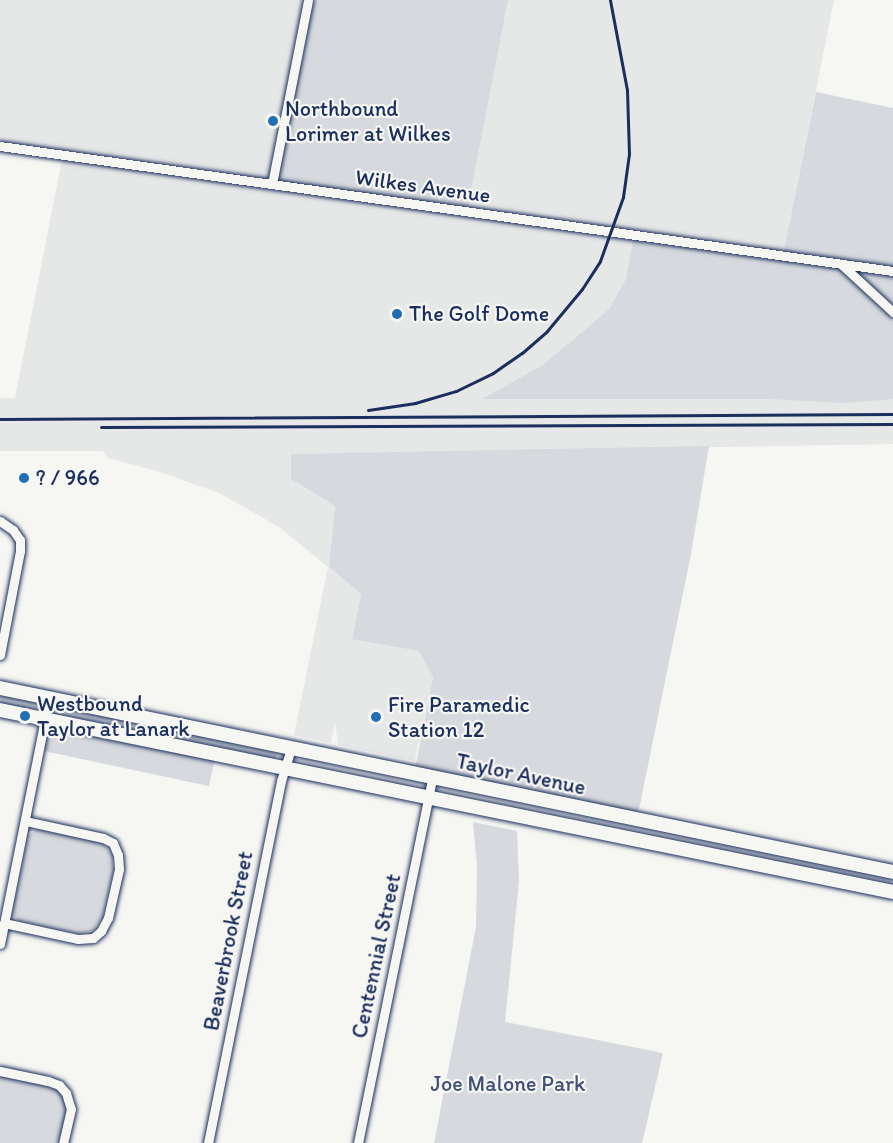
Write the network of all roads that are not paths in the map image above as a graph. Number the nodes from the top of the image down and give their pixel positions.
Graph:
1 (308, 0) edge
2 (0, 146) edge
3 (272, 184) junction
4 (841, 264) junction
5 (893, 271) edge
6 (893, 312) edge
7 (0, 521) edge
8 (0, 655) edge
9 (0, 688) edge
10 (49, 699) junction
11 (0, 710) edge
12 (45, 719) junction
13 (291, 748) junction
14 (284, 768) junction
15 (432, 777) junction
16 (428, 798) junction
17 (25, 821) junction
18 (893, 872) edge
19 (893, 892) edge
20 (4, 922) junction
21 (0, 944) edge
22 (0, 1071) edge
23 (63, 1143) edge
24 (208, 1143) edge
25 (358, 1143) edge

1 - 3 street
2 - 3 street, Wilkes Avenue
3 - 4 street, Wilkes Avenue
4 - 5 street, Wilkes Avenue
4 - 6 street
7 - 8 street
9 - 10 main road, Taylor Avenue
10 - 12 street
10 - 13 main road, Taylor Avenue
11 - 12 main road, Taylor Avenue
12 - 14 main road, Taylor Avenue
12 - 17 street
13 - 14 street, Beaverbrook Street
13 - 15 main road, Taylor Avenue
14 - 16 main road, Taylor Avenue
14 - 24 street, Beaverbrook Street
15 - 16 street, Centennial Street
15 - 18 main road, Taylor Avenue
16 - 19 main road, Taylor Avenue
16 - 25 street, Centennial Street
17 - 20 street
17 - 20 street
20 - 21 street
22 - 23 street

